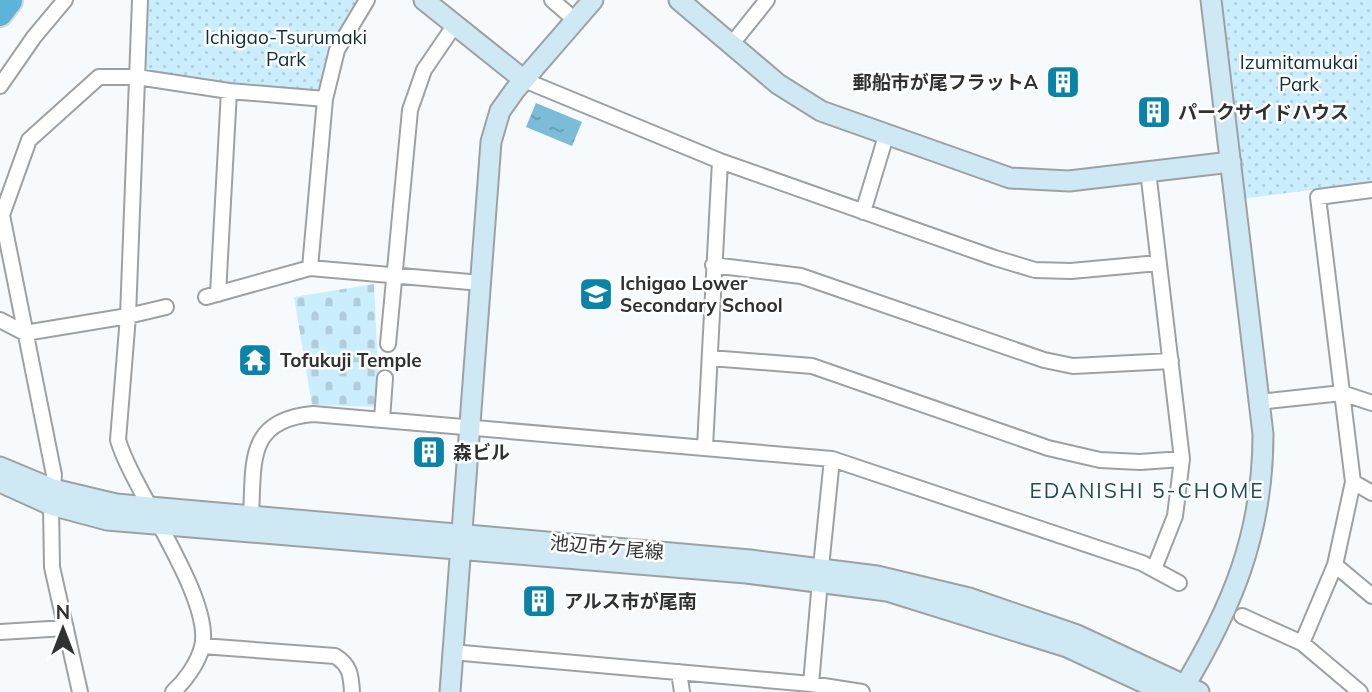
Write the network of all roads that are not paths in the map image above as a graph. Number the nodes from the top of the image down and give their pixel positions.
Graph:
1 (65, 0) edge
2 (140, 0) edge
3 (367, 0) edge
4 (424, 0) edge
5 (552, 0) edge
6 (593, 0) edge
7 (679, 0) edge
8 (767, 0) edge
9 (1211, 0) edge
10 (575, 20) junction
11 (454, 26) junction
12 (731, 45) junction
13 (137, 77) junction
14 (524, 80) junction
15 (0, 86) edge
16 (229, 91) junction
17 (325, 99) junction
18 (886, 136) junction
19 (720, 161) junction
20 (1231, 162) junction
21 (1148, 172) junction
22 (1372, 190) edge
23 (863, 212) junction
24 (1158, 263) junction
25 (713, 265) junction
26 (310, 268) junction
27 (395, 274) junction
28 (481, 283) junction
29 (166, 307) dead end
30 (128, 316) junction
31 (0, 320) edge
32 (25, 333) junction
33 (388, 344) dead end
34 (709, 358) junction
35 (1171, 361) junction
36 (385, 378) dead end
37 (1342, 393) junction
38 (1259, 402) junction
39 (1372, 402) edge
40 (382, 419) junction
41 (471, 428) junction
42 (705, 447) junction
43 (832, 459) junction
44 (1182, 459) junction
45 (0, 467) edge
46 (0, 482) edge
47 (1353, 482) junction
48 (1372, 493) edge
49 (52, 497) junction
50 (151, 508) junction
51 (251, 517) junction
52 (163, 526) junction
53 (461, 542) junction
54 (1335, 565) junction
55 (1154, 569) junction
56 (820, 574) junction
57 (1179, 583) dead end
58 (1372, 596) edge
59 (1242, 616) dead end
60 (65, 628) junction
61 (0, 632) edge
62 (1302, 643) junction
63 (202, 646) junction
64 (452, 652) junction
65 (679, 672) junction
66 (811, 684) junction
67 (1188, 689) edge
68 (80, 692) edge
69 (173, 692) edge
70 (352, 692) edge
71 (450, 692) edge
72 (682, 692) edge
73 (862, 692) edge
74 (1164, 692) edge
75 (1360, 692) edge

1 - 15 street
2 - 13 street
3 - 17 street
4 - 11 street
5 - 10 street
6 - 10 street
7 - 12 street
8 - 12 street
9 - 20 street
10 - 14 street
11 - 14 street
11 - 27 street
12 - 18 street
13 - 16 street
13 - 30 street
13 - 32 street
14 - 19 street
14 - 28 street
16 - 17 street
16 - 26 street
17 - 26 street
18 - 21 street
18 - 23 street
19 - 23 street
19 - 25 street
20 - 21 street
20 - 38 street
21 - 24 street
22 - 37 street
23 - 24 street
24 - 35 street
25 - 34 street
25 - 35 street
26 - 27 street
27 - 28 street
27 - 33 street
28 - 41 street
29 - 30 street
30 - 32 street
30 - 50 street
31 - 32 street
32 - 49 street
34 - 42 street
34 - 44 street
35 - 44 street
36 - 40 street
37 - 38 street
37 - 39 street
37 - 47 street
38 - 67 street
40 - 41 street
40 - 51 street
41 - 42 street
41 - 53 street
42 - 43 street
43 - 55 street
43 - 56 street
44 - 55 street
45 - 49 street, 池辺市ケ尾線
46 - 49 street, 池辺市ケ尾線
47 - 48 street
47 - 54 street
49 - 50 street, 池辺市ケ尾線
49 - 52 street, 池辺市ケ尾線
49 - 60 street
50 - 51 street, 池辺市ケ尾線
50 - 52 street
51 - 53 street, 池辺市ケ尾線
52 - 53 street, 池辺市ケ尾線
52 - 63 street
53 - 56 street, 池辺市ケ尾線
53 - 64 street
54 - 58 street
54 - 62 street
55 - 57 street
56 - 66 street
56 - 67 street, 池辺市ケ尾線
56 - 74 street, 池辺市ケ尾線
59 - 62 street
60 - 61 street
60 - 68 street
62 - 75 street
63 - 69 street
63 - 70 street
64 - 65 street
64 - 71 street
65 - 66 street
65 - 72 street
66 - 73 street

